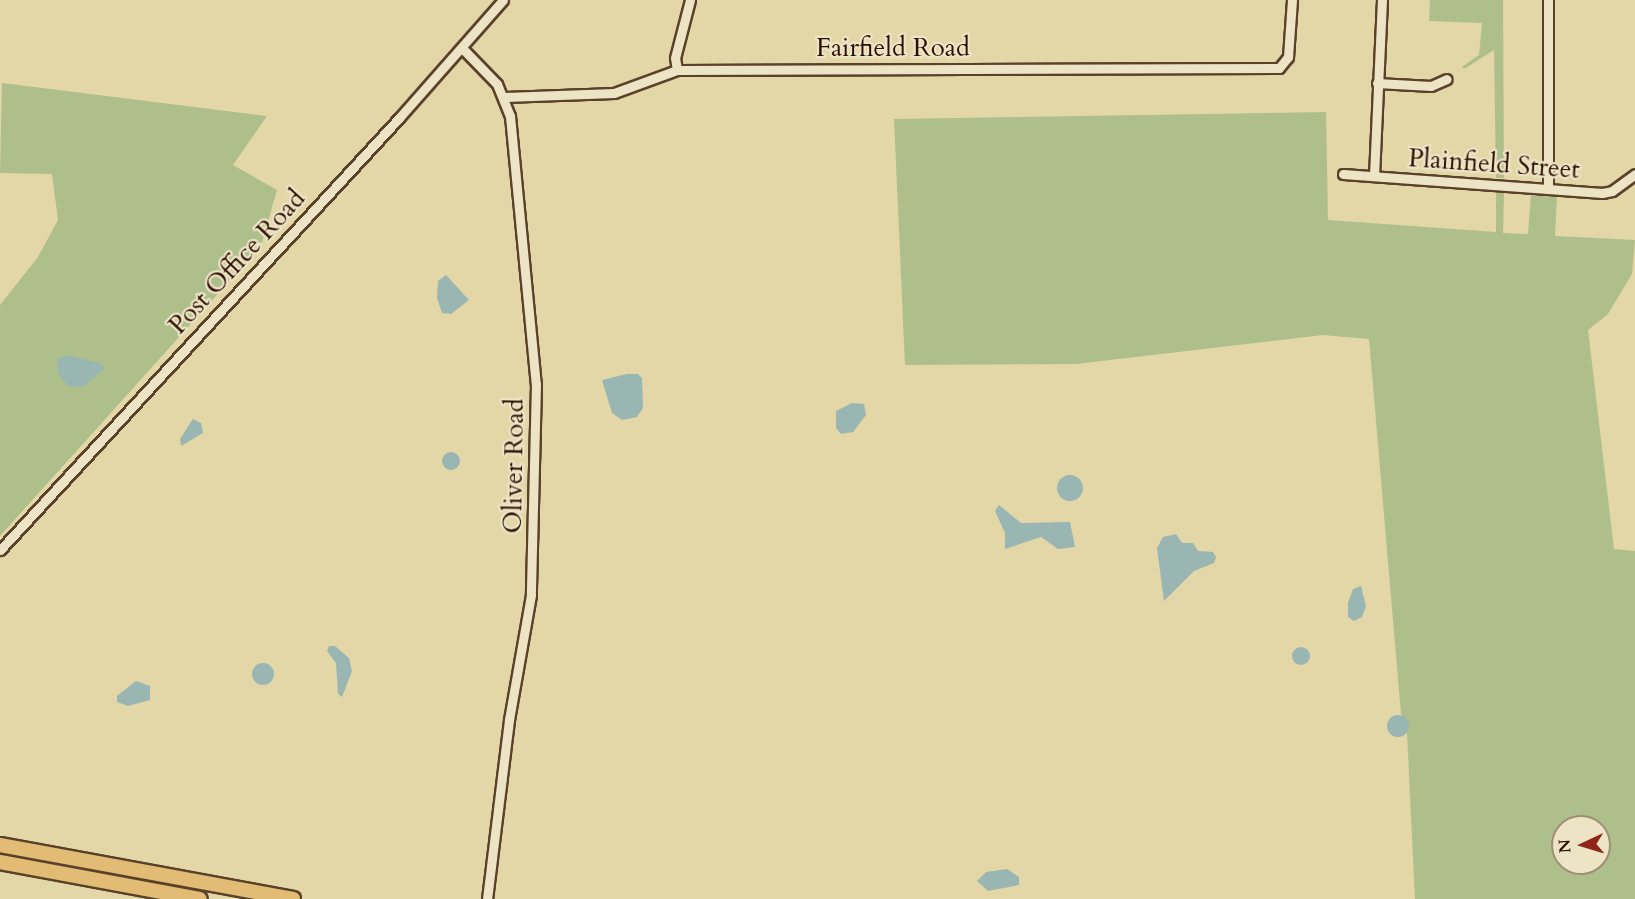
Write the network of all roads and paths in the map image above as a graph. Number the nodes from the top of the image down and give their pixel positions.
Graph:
1 (503, 0) edge
2 (690, 0) edge
3 (1292, 0) edge
4 (1382, 0) edge
5 (1548, 0) edge
6 (462, 48) junction
7 (677, 70) junction
8 (1447, 79) dead end
9 (1377, 83) junction
10 (505, 97) junction
11 (1343, 174) dead end
12 (1635, 174) edge
13 (1374, 176) junction
14 (1548, 189) junction
15 (0, 550) edge
16 (0, 845) edge
17 (0, 862) edge
18 (200, 899) edge
19 (293, 899) edge
20 (487, 899) edge

1 - 6 street, Post Office Road
2 - 7 street
3 - 7 street, Fairfield Road
4 - 9 street
5 - 14 street
6 - 10 street
6 - 15 street, Post Office Road
7 - 10 street, Fairfield Road
8 - 9 street
9 - 13 street
10 - 20 street, Oliver Road
11 - 13 street, Plainfield Street
12 - 14 street, Plainfield Street
13 - 14 street, Plainfield Street
16 - 19 highway
17 - 18 highway

